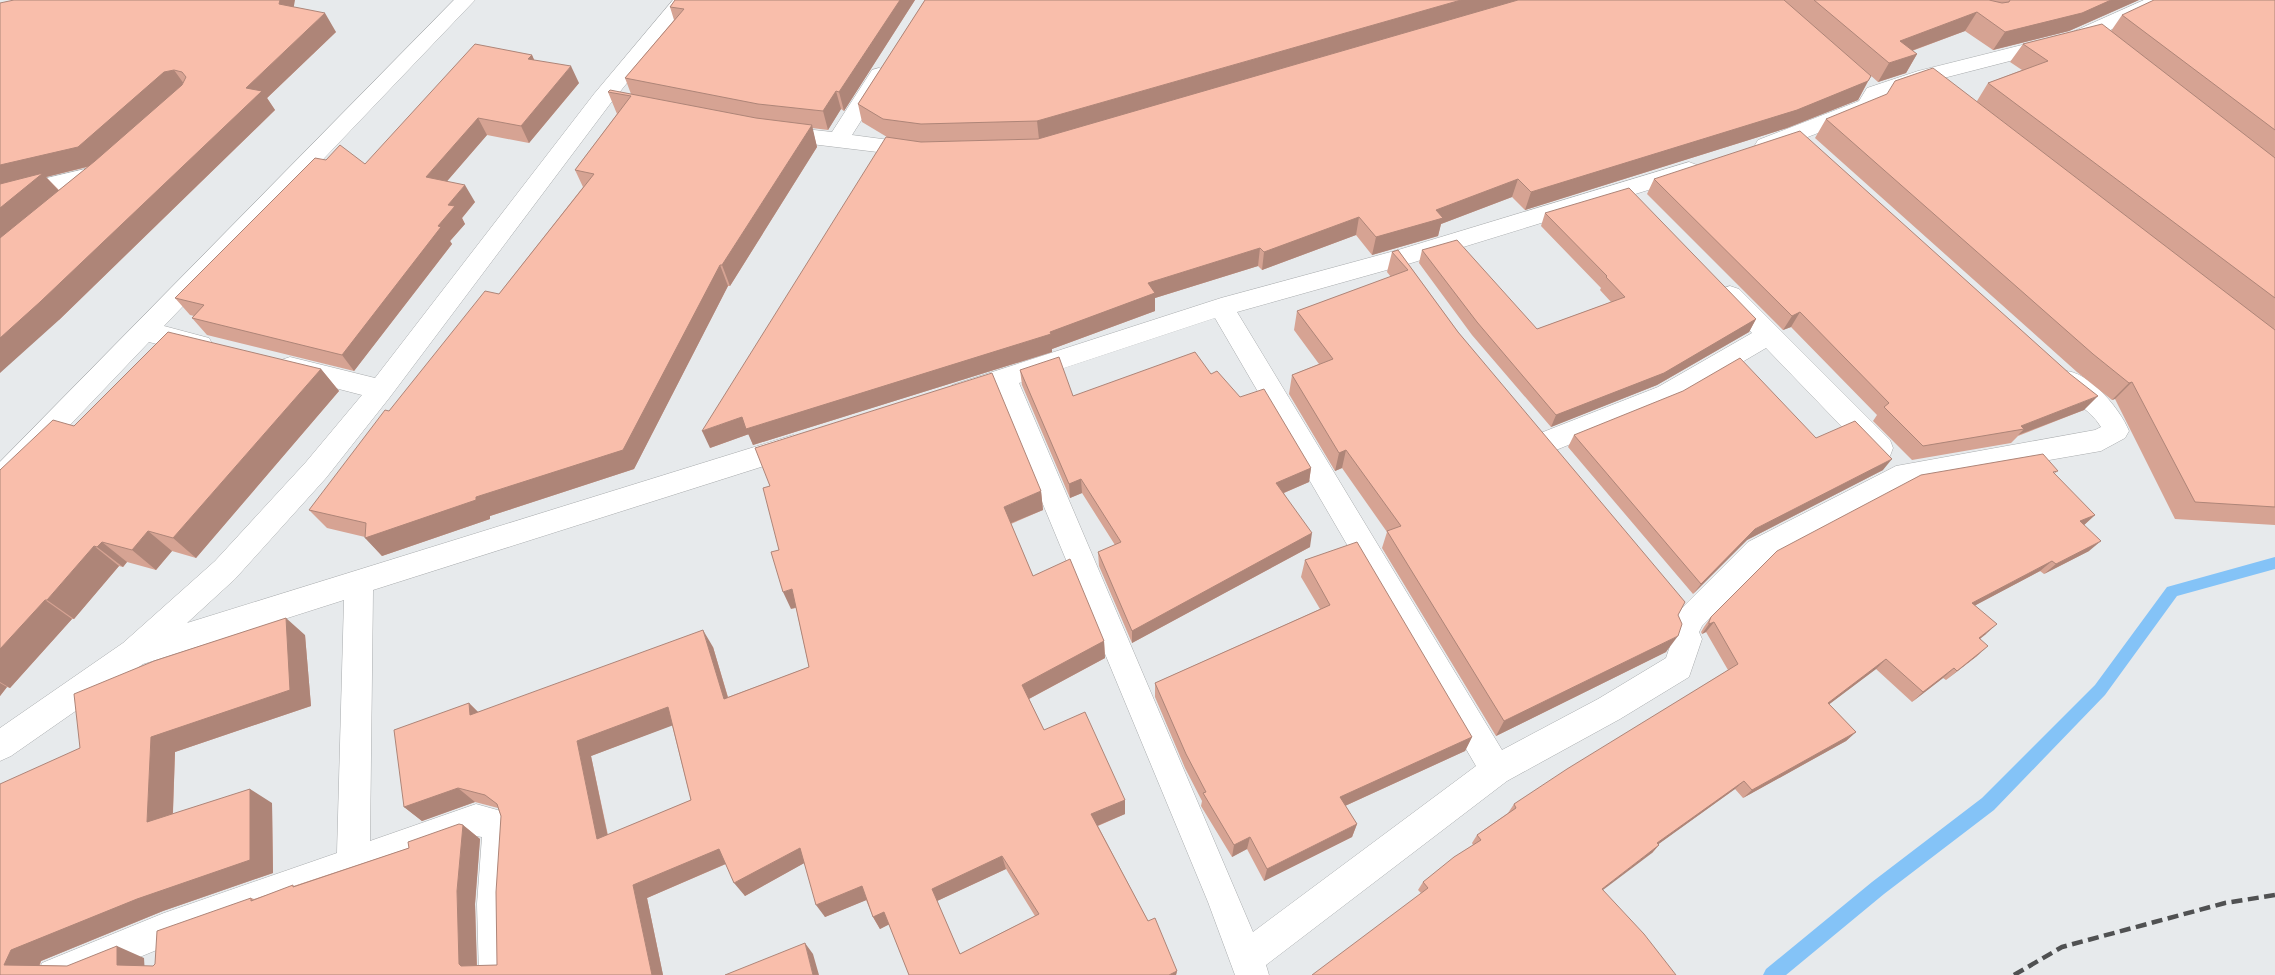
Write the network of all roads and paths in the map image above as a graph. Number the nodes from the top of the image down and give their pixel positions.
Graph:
1 (465, 0) edge
2 (684, 0) edge
3 (2160, 0) edge
4 (889, 59) edge
5 (1924, 76) junction
6 (1948, 94) edge
7 (755, 130) edge
8 (838, 140) junction
9 (943, 150) edge
10 (1740, 153) edge
11 (1712, 162) edge
12 (1628, 190) junction
13 (0, 197) edge
14 (66, 202) edge
15 (1648, 210) edge
16 (1400, 258) junction
17 (1715, 279) edge
18 (1417, 281) edge
19 (1221, 308) junction
20 (144, 331) junction
21 (1768, 334) junction
22 (220, 350) edge
23 (267, 361) edge
24 (2052, 367) edge
25 (1004, 379) junction
26 (381, 390) junction
27 (938, 400) edge
28 (1529, 421) edge
29 (815, 439) edge
30 (1547, 442) junction
31 (1566, 465) edge
32 (1906, 474) junction
33 (0, 480) edge
34 (359, 583) junction
35 (134, 654) junction
36 (0, 746) edge
37 (1496, 770) junction
38 (353, 862) junction
39 (164, 930) junction
40 (163, 966) edge
41 (1249, 967) edge
42 (54, 975) edge
43 (496, 975) edge

1 - 20 street
2 - 26 street
3 - 5 street
4 - 8 street
5 - 6 street
5 - 10 street
7 - 8 street
8 - 9 street
11 - 12 street
12 - 15 street
12 - 16 street
13 - 14 street
16 - 18 street
16 - 19 street
17 - 21 street
19 - 25 street
19 - 37 street
20 - 22 street
20 - 33 street
21 - 30 street
21 - 32 street
23 - 26 street
24 - 32 street
25 - 27 street
25 - 41 street
26 - 35 street
28 - 30 street
29 - 34 street
30 - 31 street
32 - 37 street
34 - 35 street
34 - 38 street
35 - 36 street
37 - 41 street
38 - 39 street
38 - 43 street
39 - 40 street
39 - 42 street

